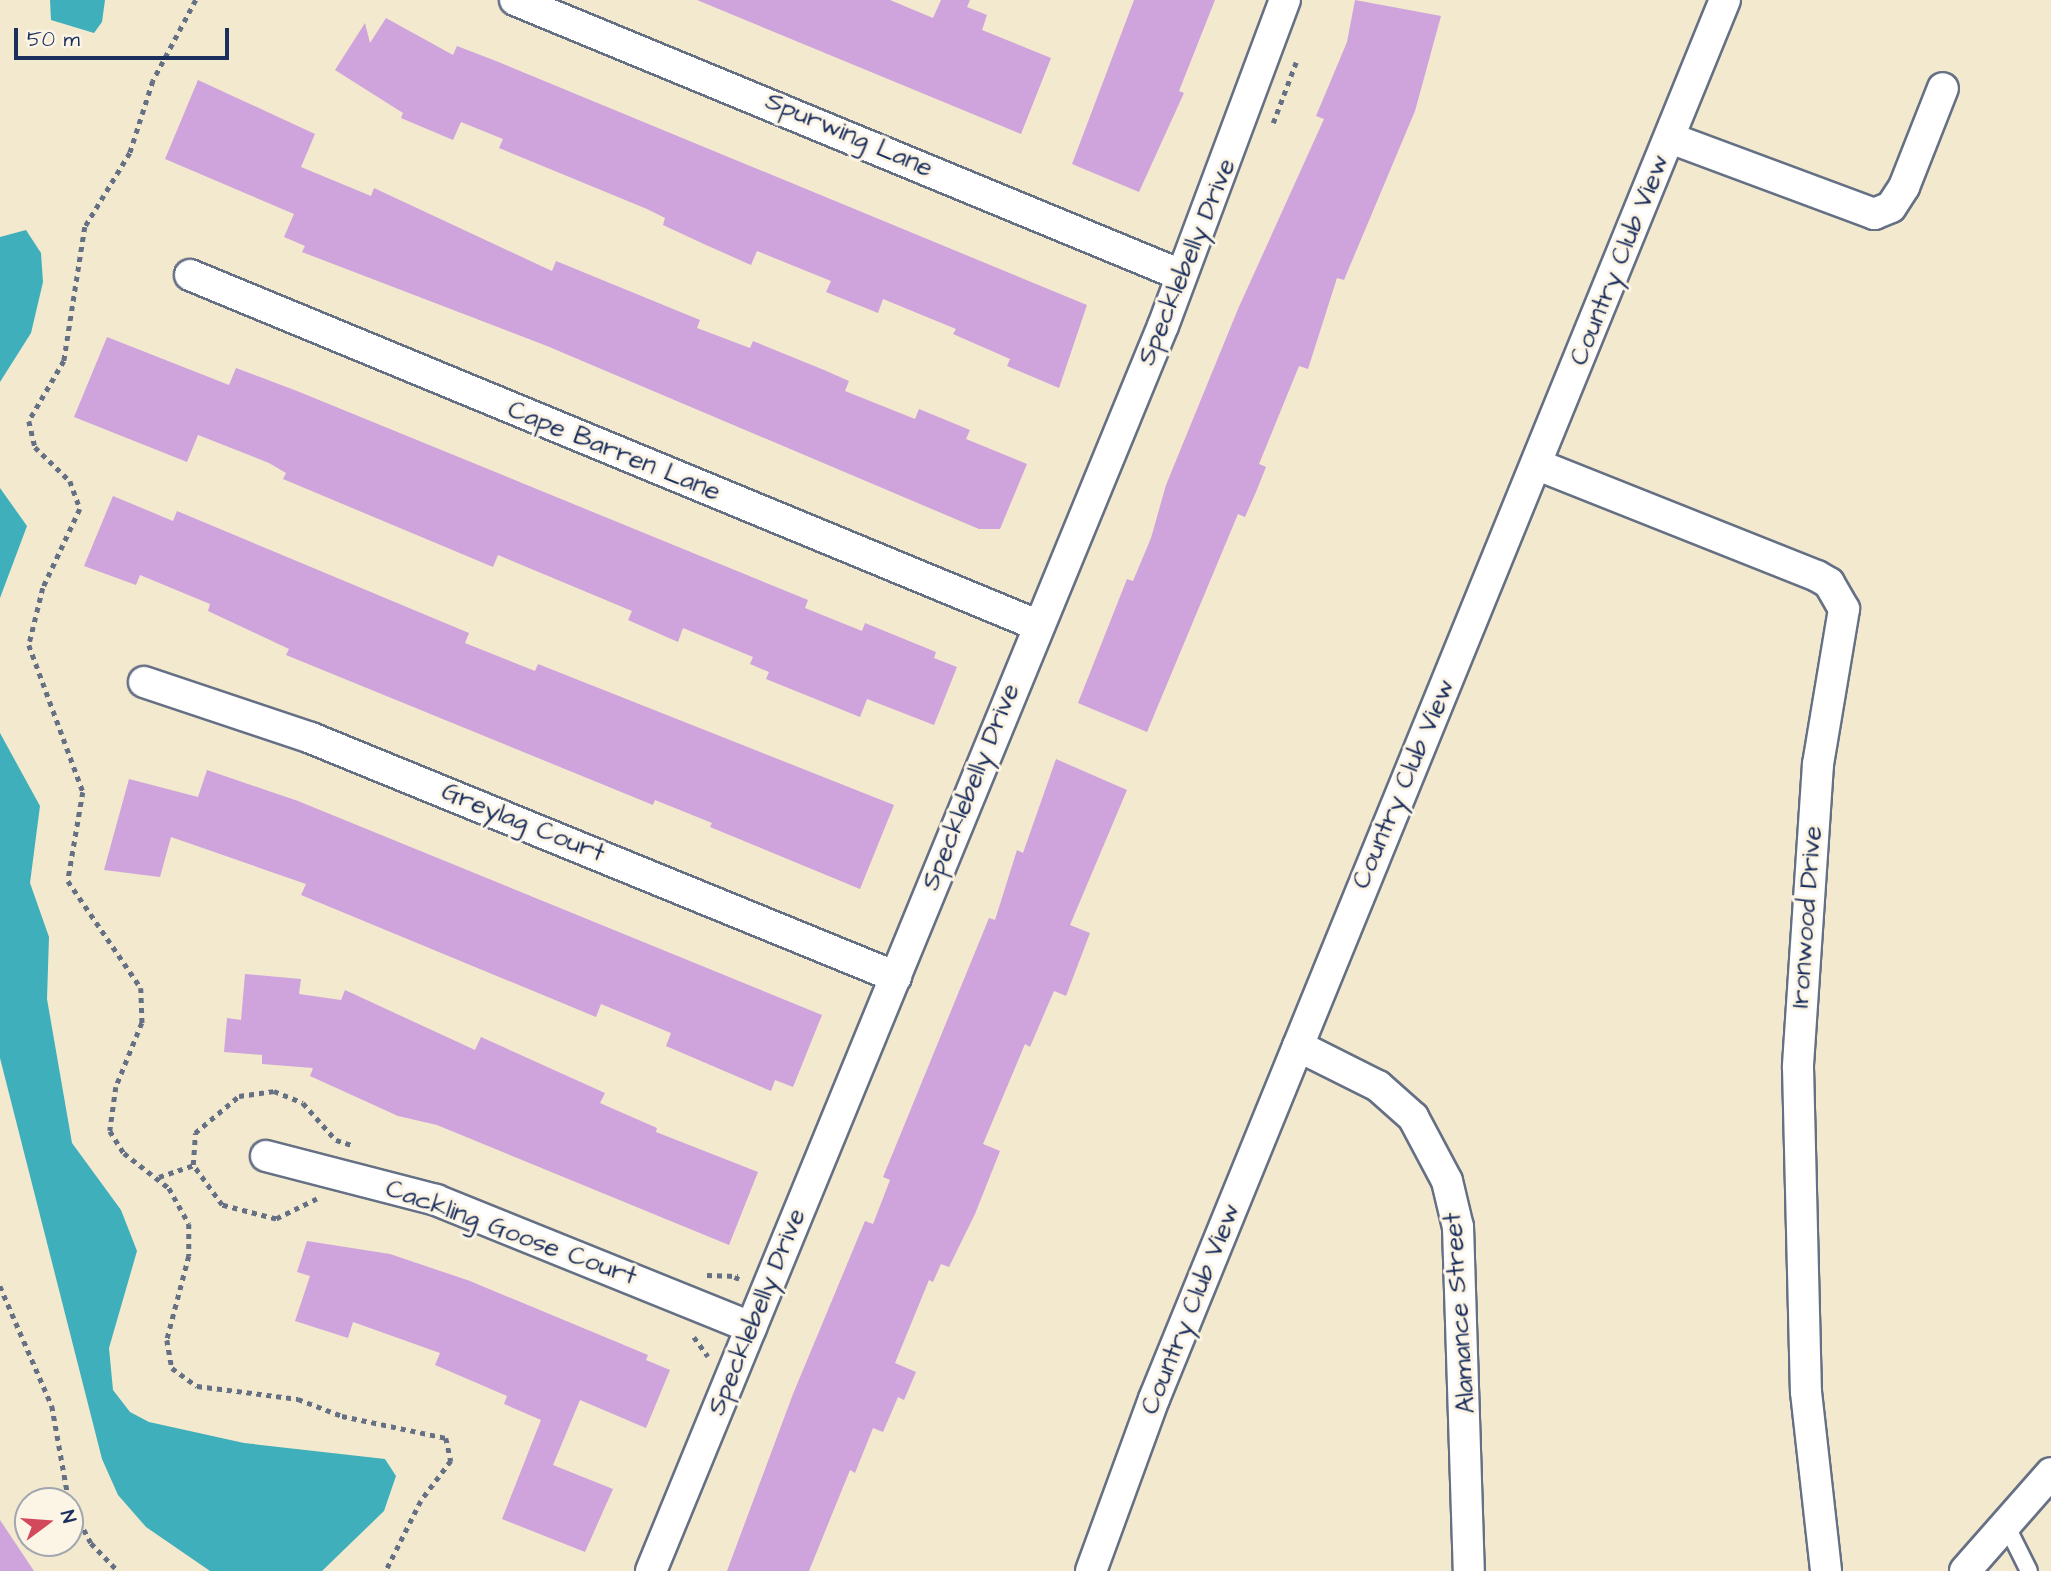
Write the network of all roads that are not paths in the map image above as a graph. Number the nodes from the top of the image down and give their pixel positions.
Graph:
1 (515, 0) edge
2 (1285, 0) edge
3 (1725, 0) edge
4 (1943, 88) dead end
5 (1670, 138) junction
6 (190, 275) dead end
7 (1181, 275) junction
8 (1538, 465) junction
9 (1037, 625) junction
10 (144, 682) dead end
11 (896, 977) junction
12 (1298, 1046) junction
13 (266, 1156) dead end
14 (751, 1327) junction
15 (2051, 1473) edge
16 (2006, 1525) junction
17 (651, 1571) edge
18 (1091, 1571) edge
19 (1469, 1571) edge
20 (1826, 1571) edge
21 (1965, 1571) edge
22 (2029, 1571) edge

1 - 7 street, Spurwing Lane
2 - 7 street, Specklebelly Drive
3 - 5 street, Country Club View
4 - 5 street
5 - 8 street, Country Club View
6 - 9 street, Cape Barren Lane
7 - 9 street, Specklebelly Drive
8 - 12 street, Country Club View
8 - 20 street, Ironwood Drive
9 - 11 street, Specklebelly Drive
10 - 11 street, Greylag Court
11 - 14 street, Specklebelly Drive
12 - 18 street, Country Club View
12 - 19 street, Alamance Street
13 - 14 street, Cackling Goose Court
14 - 17 street, Specklebelly Drive
15 - 16 street
16 - 21 street
16 - 22 lane

